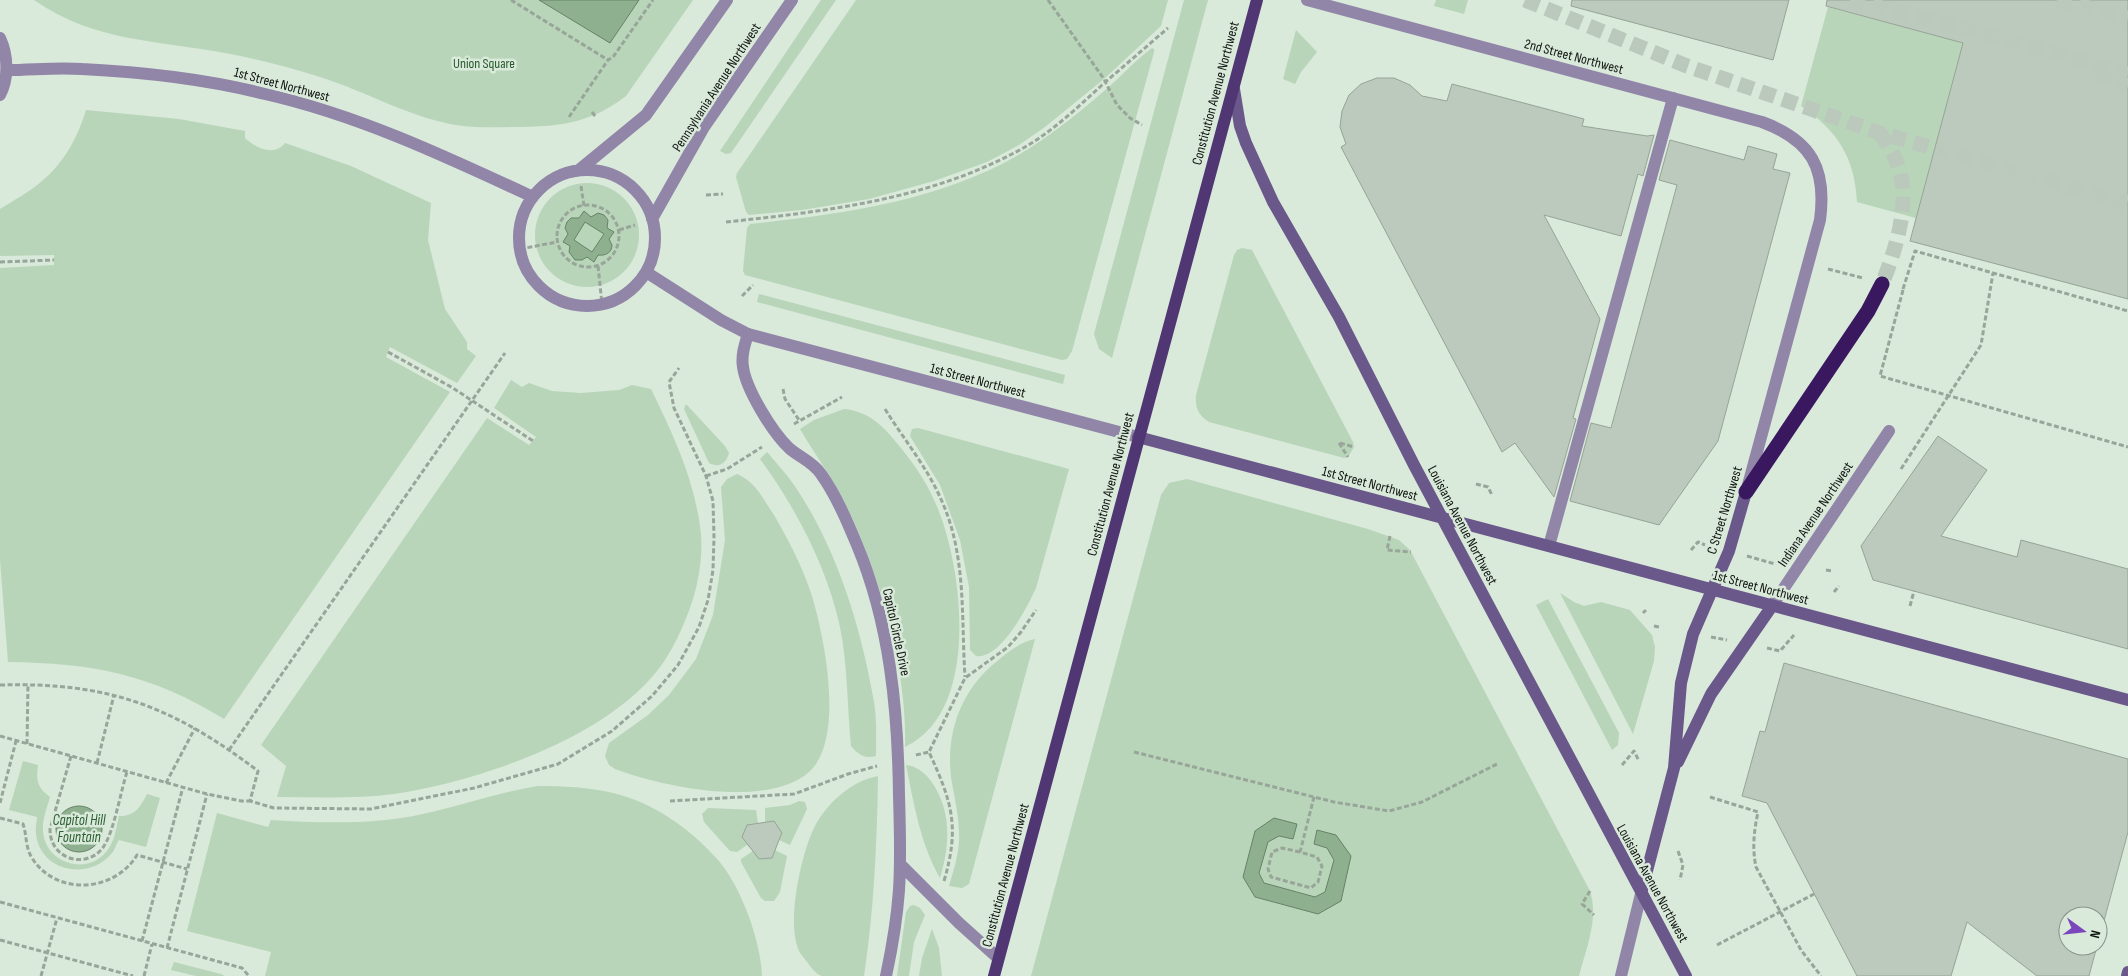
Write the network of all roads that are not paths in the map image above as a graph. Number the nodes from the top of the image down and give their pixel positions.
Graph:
1 (727, 0) edge
2 (792, 0) edge
3 (1257, 0) edge
4 (1307, 0) edge
5 (0, 38) edge
6 (7, 70) junction
7 (1234, 81) junction
8 (0, 94) edge
9 (1673, 98) junction
10 (1817, 168) joint
11 (579, 170) junction
12 (533, 197) junction
13 (652, 219) junction
14 (646, 272) junction
15 (1888, 286) tunnel mouth
16 (748, 334) junction
17 (1889, 431) dead end
18 (1138, 437) junction
19 (1746, 492) junction
20 (1443, 518) junction
21 (1549, 546) junction
22 (1712, 590) junction
23 (1772, 606) junction
24 (2128, 700) edge
25 (1674, 768) junction
26 (900, 864) junction
27 (1642, 890) junction
28 (998, 958) junction
29 (2128, 972) edge
30 (886, 976) edge
31 (994, 976) edge
32 (1621, 976) edge
33 (1686, 976) edge
34 (2127, 976) edge

1 - 11 street
2 - 13 street, Pennsylvania Avenue Northwest
3 - 7 main road, Constitution Avenue Northwest
4 - 9 street, 2nd Street Northwest
5 - 6 street
6 - 8 street
6 - 12 street, 1st Street Northwest
7 - 18 main road, Constitution Avenue Northwest
7 - 20 street, Louisiana Avenue Northwest
9 - 10 street, 2nd Street Northwest
9 - 21 street
10 - 19 street, C Street Northwest
11 - 12 street
11 - 13 street
12 - 14 street
13 - 14 street
14 - 16 street, 1st Street Northwest
15 - 19 highway
16 - 18 street, 1st Street Northwest
16 - 26 street, Capitol Circle Drive
17 - 23 street, Indiana Avenue Northwest
18 - 20 street, 1st Street Northwest
18 - 28 main road, Constitution Avenue Northwest
19 - 22 street, C Street Northwest
20 - 21 street, 1st Street Northwest
20 - 27 street, Louisiana Avenue Northwest
21 - 22 street, 1st Street Northwest
22 - 23 street, 1st Street Northwest
22 - 25 street, C Street Northwest
23 - 24 street, 1st Street Northwest
23 - 25 street, Indiana Avenue Northwest
25 - 27 street, C Street Northwest
26 - 28 street
26 - 30 street, Capitol Circle Drive
27 - 32 street, C Street Northwest
27 - 33 street, Louisiana Avenue Northwest
28 - 31 main road, Constitution Avenue Northwest
29 - 34 street

